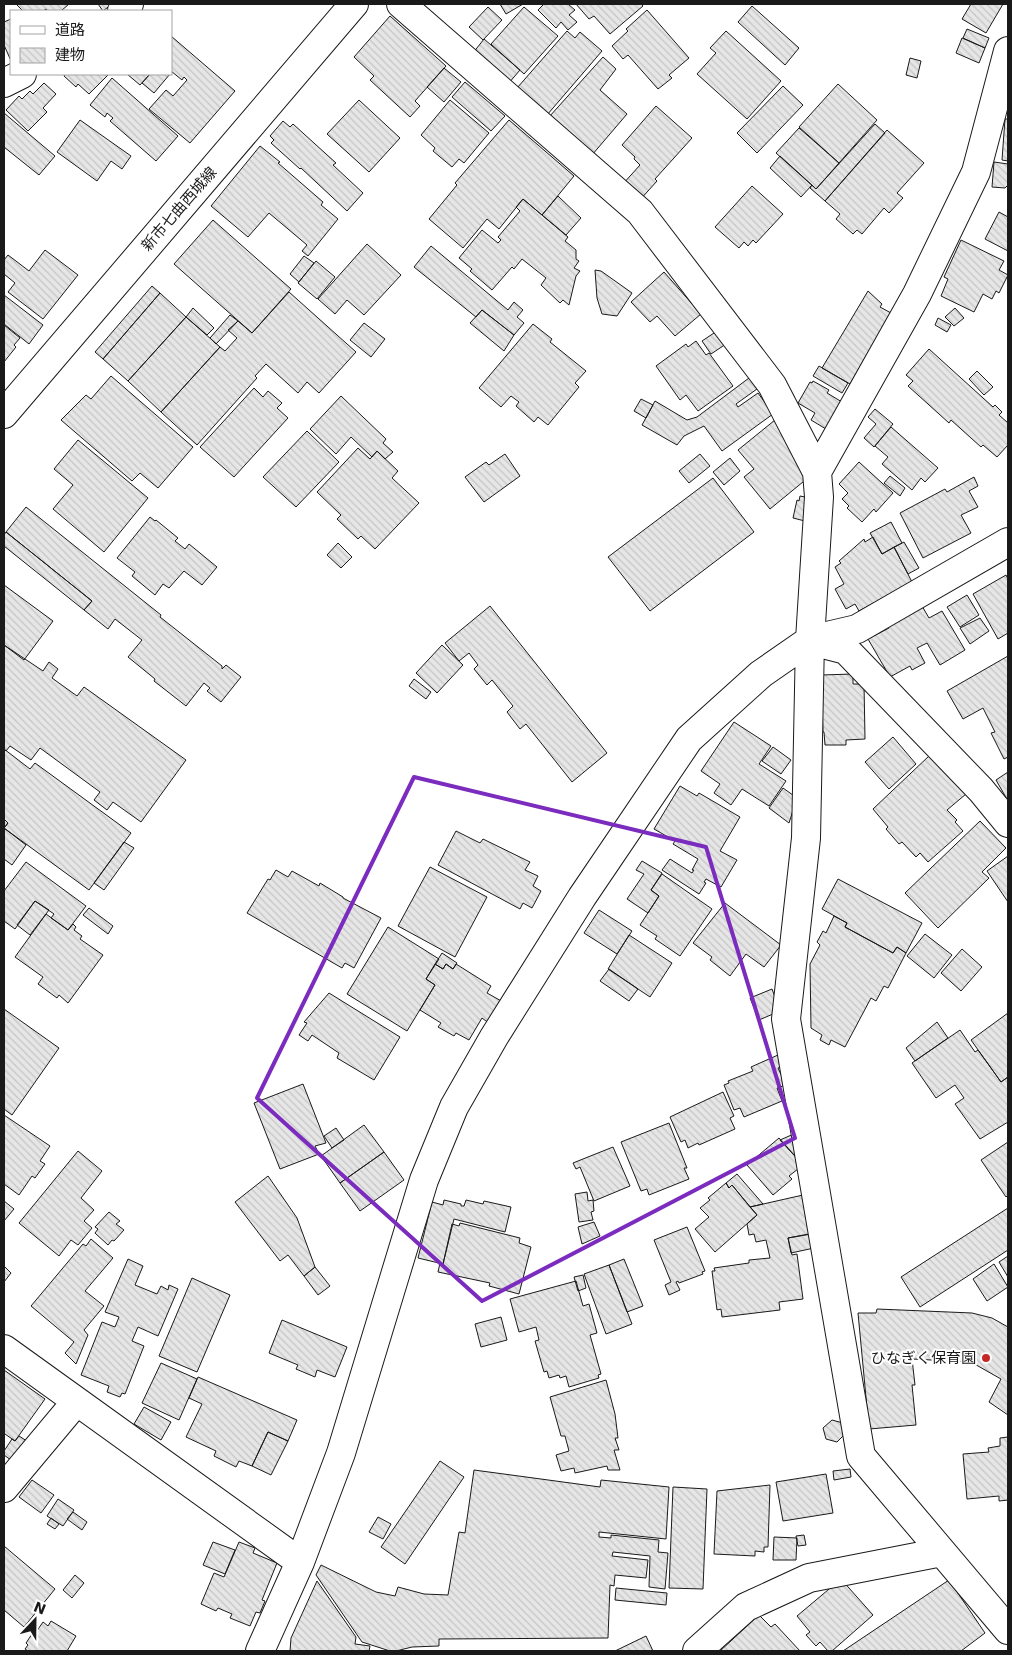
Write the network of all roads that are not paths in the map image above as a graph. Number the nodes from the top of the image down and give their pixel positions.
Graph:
1 (354, 4) edge
2 (402, 4) edge
3 (1008, 51) edge
4 (20, 75) edge
5 (4, 83) edge
6 (4, 414) edge
7 (818, 472) junction
8 (1008, 542) edge
9 (810, 640) junction
10 (1008, 823) edge
11 (4, 1349) edge
12 (76, 1402) junction
13 (4, 1488) edge
14 (942, 1552) junction
15 (300, 1562) junction
16 (1008, 1630) edge
17 (260, 1651) edge
18 (697, 1651) edge

1 - 6 street, 新市七曲西城線
2 - 7 street
3 - 7 street
4 - 5 street
7 - 9 street
8 - 9 street
9 - 10 street
9 - 14 street
9 - 15 street
11 - 12 street
12 - 13 street
12 - 15 street
14 - 16 street
14 - 18 street
15 - 17 street

